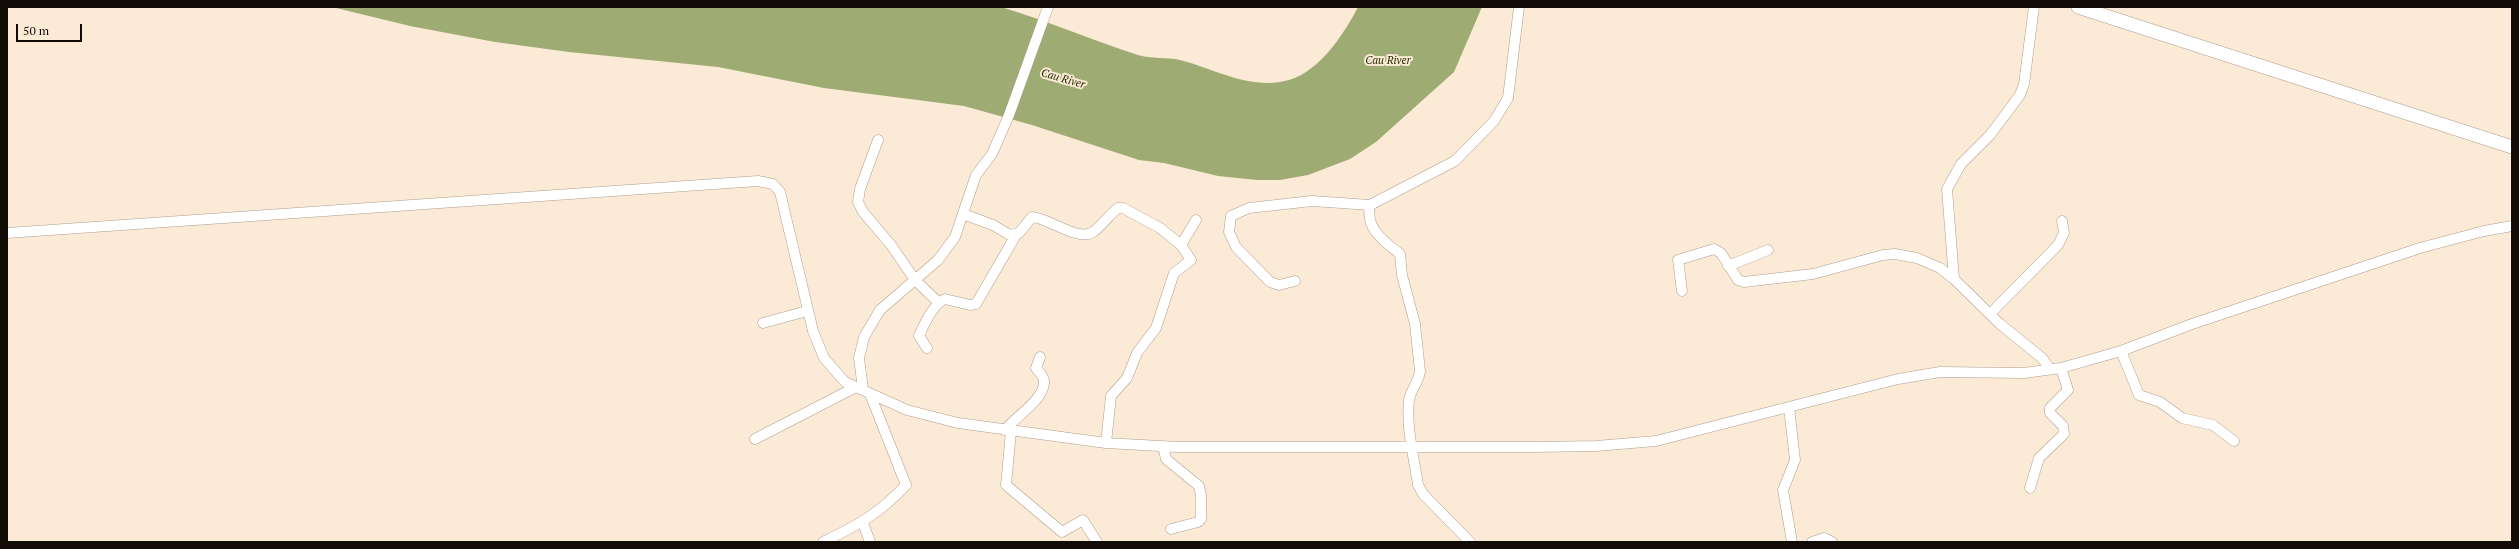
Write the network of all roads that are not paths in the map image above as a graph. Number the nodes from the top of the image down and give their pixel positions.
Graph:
1 (1519, 7) edge
2 (2034, 7) edge
3 (2078, 7) edge
4 (1047, 11) edge
5 (878, 140) dead end
6 (2512, 147) edge
7 (1370, 205) junction
8 (963, 214) junction
9 (1196, 220) dead end
10 (2062, 221) dead end
11 (2512, 226) edge
12 (7, 233) edge
13 (1016, 235) junction
14 (1180, 245) junction
15 (1768, 250) dead end
16 (1728, 266) junction
17 (1954, 279) junction
18 (915, 280) junction
19 (1294, 281) dead end
20 (1682, 292) dead end
21 (939, 303) junction
22 (807, 311) junction
23 (1990, 314) junction
24 (763, 323) dead end
25 (927, 348) dead end
26 (2121, 351) junction
27 (1040, 357) dead end
28 (2061, 368) junction
29 (2050, 369) junction
30 (863, 390) junction
31 (1789, 407) junction
32 (1008, 430) junction
33 (755, 439) dead end
34 (2234, 441) dead end
35 (1106, 443) junction
36 (1163, 446) junction
37 (1412, 447) junction
38 (2030, 488) dead end
39 (863, 523) junction
40 (1171, 529) dead end
41 (823, 542) edge
42 (870, 542) edge
43 (1097, 542) edge
44 (1470, 542) edge
45 (1792, 542) edge
46 (1812, 542) edge
47 (1832, 542) edge

1 - 7 street
2 - 17 street
3 - 6 main road
4 - 8 street
5 - 18 street
7 - 19 street
7 - 37 street
8 - 13 street
8 - 18 street
9 - 14 street
10 - 23 street
11 - 26 street
12 - 22 street
13 - 14 street
13 - 21 street
14 - 35 street
15 - 16 street
16 - 17 street
16 - 20 street
17 - 23 street
18 - 21 street
18 - 30 street
21 - 25 street
22 - 24 street
22 - 30 street
23 - 29 street
26 - 28 street
26 - 34 street
27 - 32 street
28 - 29 street
28 - 38 street
29 - 31 street
30 - 32 street
30 - 33 street
30 - 39 street
31 - 37 street
31 - 45 street
32 - 35 street
32 - 43 street
35 - 36 street
36 - 37 street
36 - 40 street
37 - 44 street
39 - 41 street
39 - 42 street
46 - 47 street

